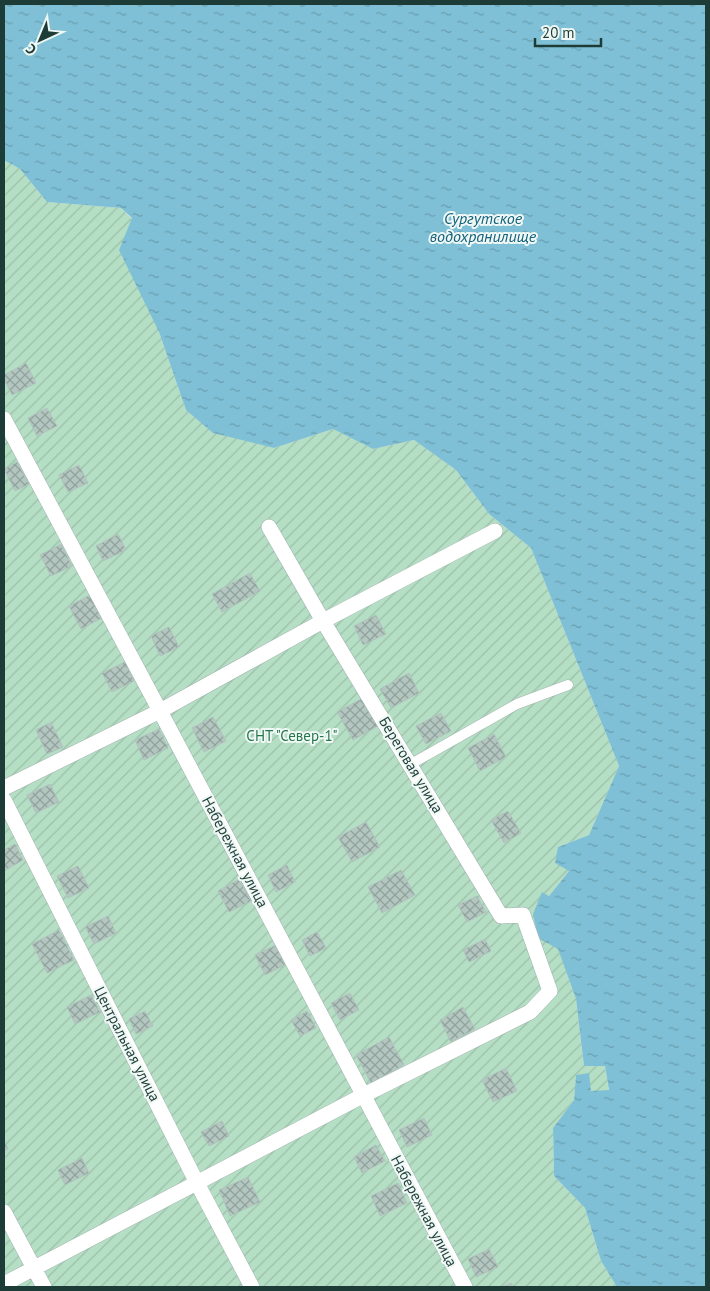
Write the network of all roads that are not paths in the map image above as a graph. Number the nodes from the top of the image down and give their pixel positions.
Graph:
1 (4, 419) edge
2 (268, 527) dead end
3 (495, 531) dead end
4 (323, 621) junction
5 (568, 685) dead end
6 (160, 711) junction
7 (411, 764) junction
8 (4, 788) edge
9 (4, 800) edge
10 (364, 1095) junction
11 (197, 1183) junction
12 (4, 1212) edge
13 (34, 1269) junction
14 (4, 1284) edge
15 (44, 1287) edge
16 (252, 1287) edge
17 (464, 1287) edge

1 - 6 street, Набережная улица
2 - 4 street, Береговая улица
3 - 4 street
4 - 6 street
4 - 7 street, Береговая улица
5 - 7 lane
6 - 8 street
6 - 10 street, Набережная улица
7 - 10 street, Береговая улица
9 - 11 street, Центральная улица
10 - 11 street
10 - 17 street, Набережная улица
11 - 13 street
11 - 16 street, Центральная улица
12 - 13 street
13 - 14 street
13 - 15 street

